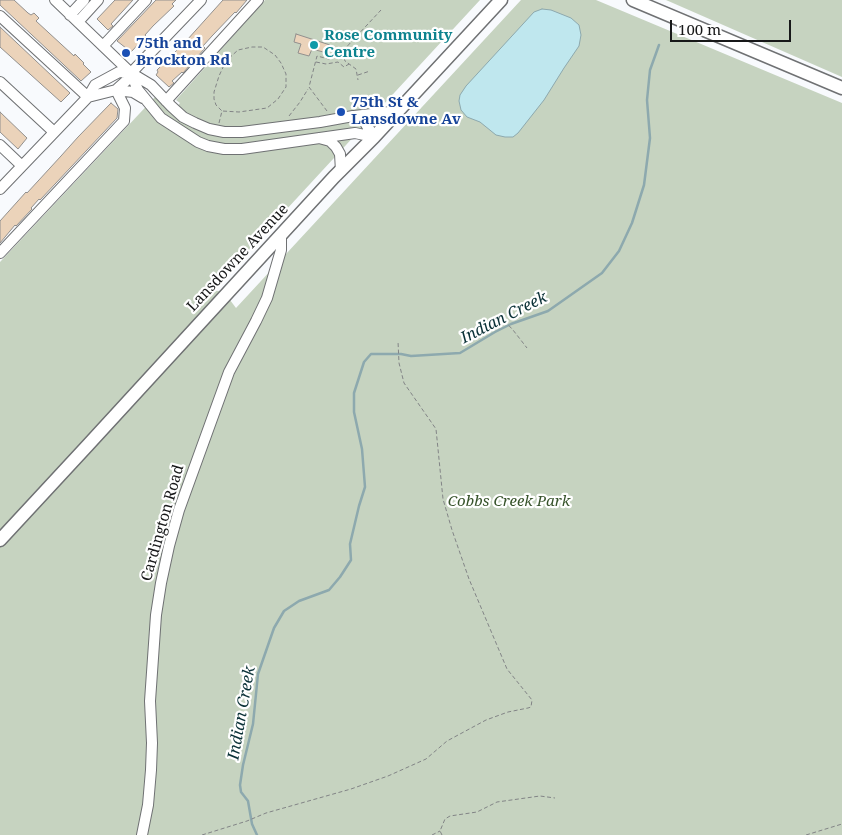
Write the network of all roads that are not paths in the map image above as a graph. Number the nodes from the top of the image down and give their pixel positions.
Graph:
1 (55, 0) edge
2 (84, 0) edge
3 (98, 0) edge
4 (146, 0) edge
5 (201, 0) edge
6 (258, 0) edge
7 (633, 0) edge
8 (500, 1) edge
9 (0, 16) edge
10 (74, 18) junction
11 (103, 46) junction
12 (131, 73) junction
13 (0, 82) edge
14 (842, 88) edge
15 (116, 90) junction
16 (88, 97) junction
17 (146, 99) junction
18 (166, 100) junction
19 (398, 111) junction
20 (353, 116) junction
21 (54, 132) junction
22 (318, 137) junction
23 (374, 138) junction
24 (0, 145) edge
25 (22, 166) junction
26 (340, 171) junction
27 (0, 189) edge
28 (281, 235) junction
29 (0, 253) edge
30 (0, 540) edge
31 (142, 835) edge

1 - 10 street
2 - 10 street
3 - 10 street
4 - 11 street
5 - 12 street
6 - 18 street
7 - 14 main road
8 - 19 main road, Lansdowne Avenue
9 - 16 street
10 - 11 street
11 - 12 street
12 - 15 street
12 - 16 street
12 - 17 street
12 - 18 street
13 - 21 street
15 - 16 street
15 - 17 street
15 - 29 street
16 - 21 street
17 - 22 street
18 - 20 street
19 - 20 street
19 - 23 main road, Lansdowne Avenue
20 - 23 street
21 - 25 street
22 - 23 street
22 - 26 street
23 - 26 main road, Lansdowne Avenue
24 - 25 street
25 - 27 street
26 - 28 main road, Lansdowne Avenue
28 - 30 main road, Lansdowne Avenue
28 - 31 street, Cardington Road

